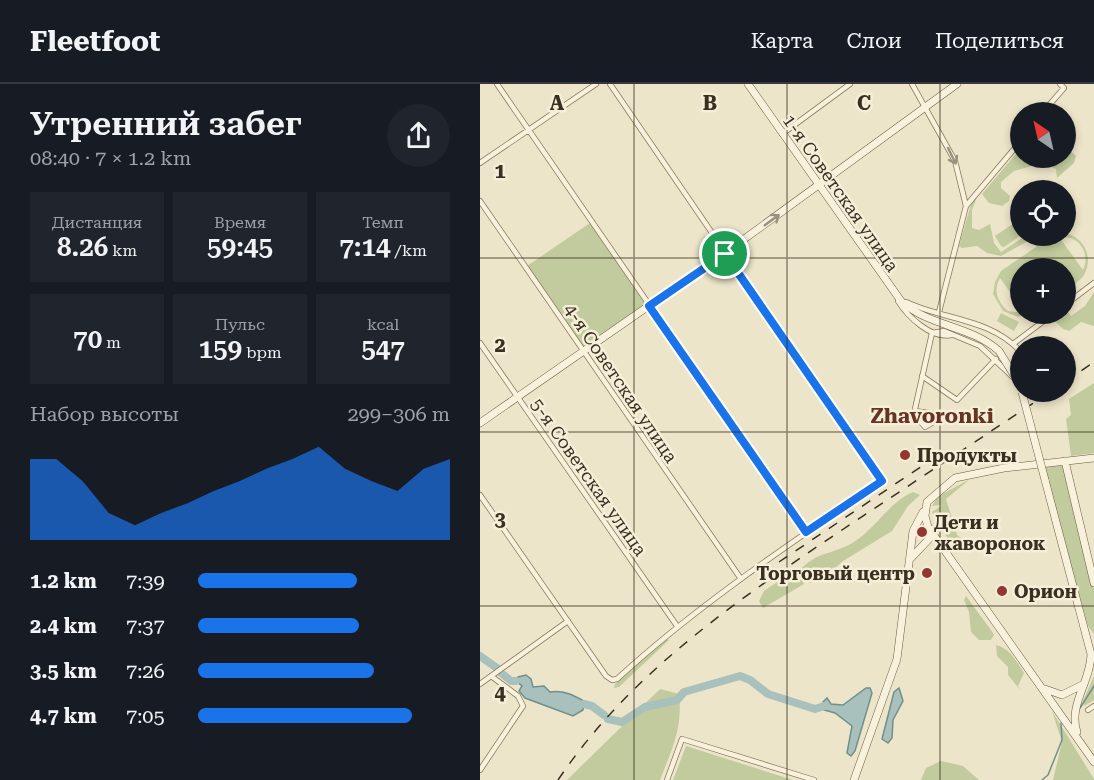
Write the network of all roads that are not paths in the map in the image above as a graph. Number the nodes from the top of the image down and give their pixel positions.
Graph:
1 (496, 84) edge
2 (596, 84) edge
3 (610, 84) edge
4 (748, 84) edge
5 (850, 84) edge
6 (912, 84) edge
7 (957, 84) edge
8 (843, 86) edge
9 (1062, 86) edge
10 (1050, 102) edge
11 (925, 110) junction
12 (528, 130) junction
13 (782, 134) junction
14 (1010, 154) edge
15 (480, 163) edge
16 (818, 187) junction
17 (480, 201) edge
18 (966, 206) junction
19 (725, 254) junction
20 (1094, 283) edge
21 (890, 289) junction
22 (1076, 296) edge
23 (649, 306) junction
24 (939, 312) junction
25 (1040, 324) edge
26 (932, 333) junction
27 (1024, 336) edge
28 (1010, 342) edge
29 (480, 343) edge
30 (583, 351) junction
31 (997, 355) junction
32 (1010, 372) edge
33 (1010, 375) edge
34 (922, 376) junction
35 (517, 397) junction
36 (1025, 402) edge
37 (915, 411) junction
38 (480, 423) edge
39 (1094, 458) edge
40 (1065, 461) junction
41 (480, 495) edge
42 (925, 508) junction
43 (916, 526) junction
44 (929, 527) junction
45 (806, 532) junction
46 (913, 534) junction
47 (925, 541) junction
48 (948, 555) junction
49 (910, 560) junction
50 (741, 579) junction
51 (1094, 583) edge
52 (568, 621) junction
53 (677, 626) junction
54 (1087, 629) junction
55 (1094, 637) edge
56 (1093, 651) edge
57 (491, 676) junction
58 (1086, 683) junction
59 (480, 684) edge
60 (1040, 685) junction
61 (1094, 706) edge
62 (1088, 711) dead end
63 (1082, 745) junction
64 (1094, 762) edge
65 (480, 770) edge
66 (667, 780) edge
67 (814, 780) edge
68 (854, 780) edge

1 - 12 street
2 - 12 street
3 - 19 street
4 - 13 street, 1-я Советская улица
5 - 8 street
6 - 11 street
7 - 11 street
8 - 13 street
9 - 10 street
11 - 16 street
11 -> 18 street
12 - 15 street
12 - 23 street
13 - 16 street, 1-я Советская улица
14 - 18 street
19 -> 16 street
16 - 21 street, 1-я Советская улица
17 - 30 street, 4-я Советская улица
18 - 24 street
19 - 23 street
19 - 45 street
20 - 22 street
21 - 24 street
21 - 26 street
21 - 31 street, 1-я Советская улица
23 - 30 street
23 - 45 street
24 - 28 street
25 - 27 street
26 - 31 street
26 - 34 street
29 - 35 street, 5-я Советская улица
30 - 35 street
30 - 50 street, 4-я Советская улица
31 - 32 street, bridge
31 - 33 street
31 - 34 street
34 - 37 street
35 - 38 street
35 - 53 street, 5-я Советская улица
36 - 54 street, bridge
37 - 37 street
39 - 40 street
40 - 42 street
40 - 51 street
41 - 52 street
42 - 43 street
42 - 44 street
43 - 44 street
43 - 46 street
44 - 47 street
44 - 48 street
45 - 50 street
46 - 47 street
46 - 49 street
47 - 48 street
47 - 49 street
48 - 60 street
49 - 68 street
50 - 53 street
52 - 53 street
52 - 57 street
54 - 55 street
54 - 56 street
56 - 58 street
57 - 59 street
57 - 65 street
58 - 60 street
58 - 63 street
60 - 63 street
61 - 62 street
63 - 64 street
66 - 67 street

